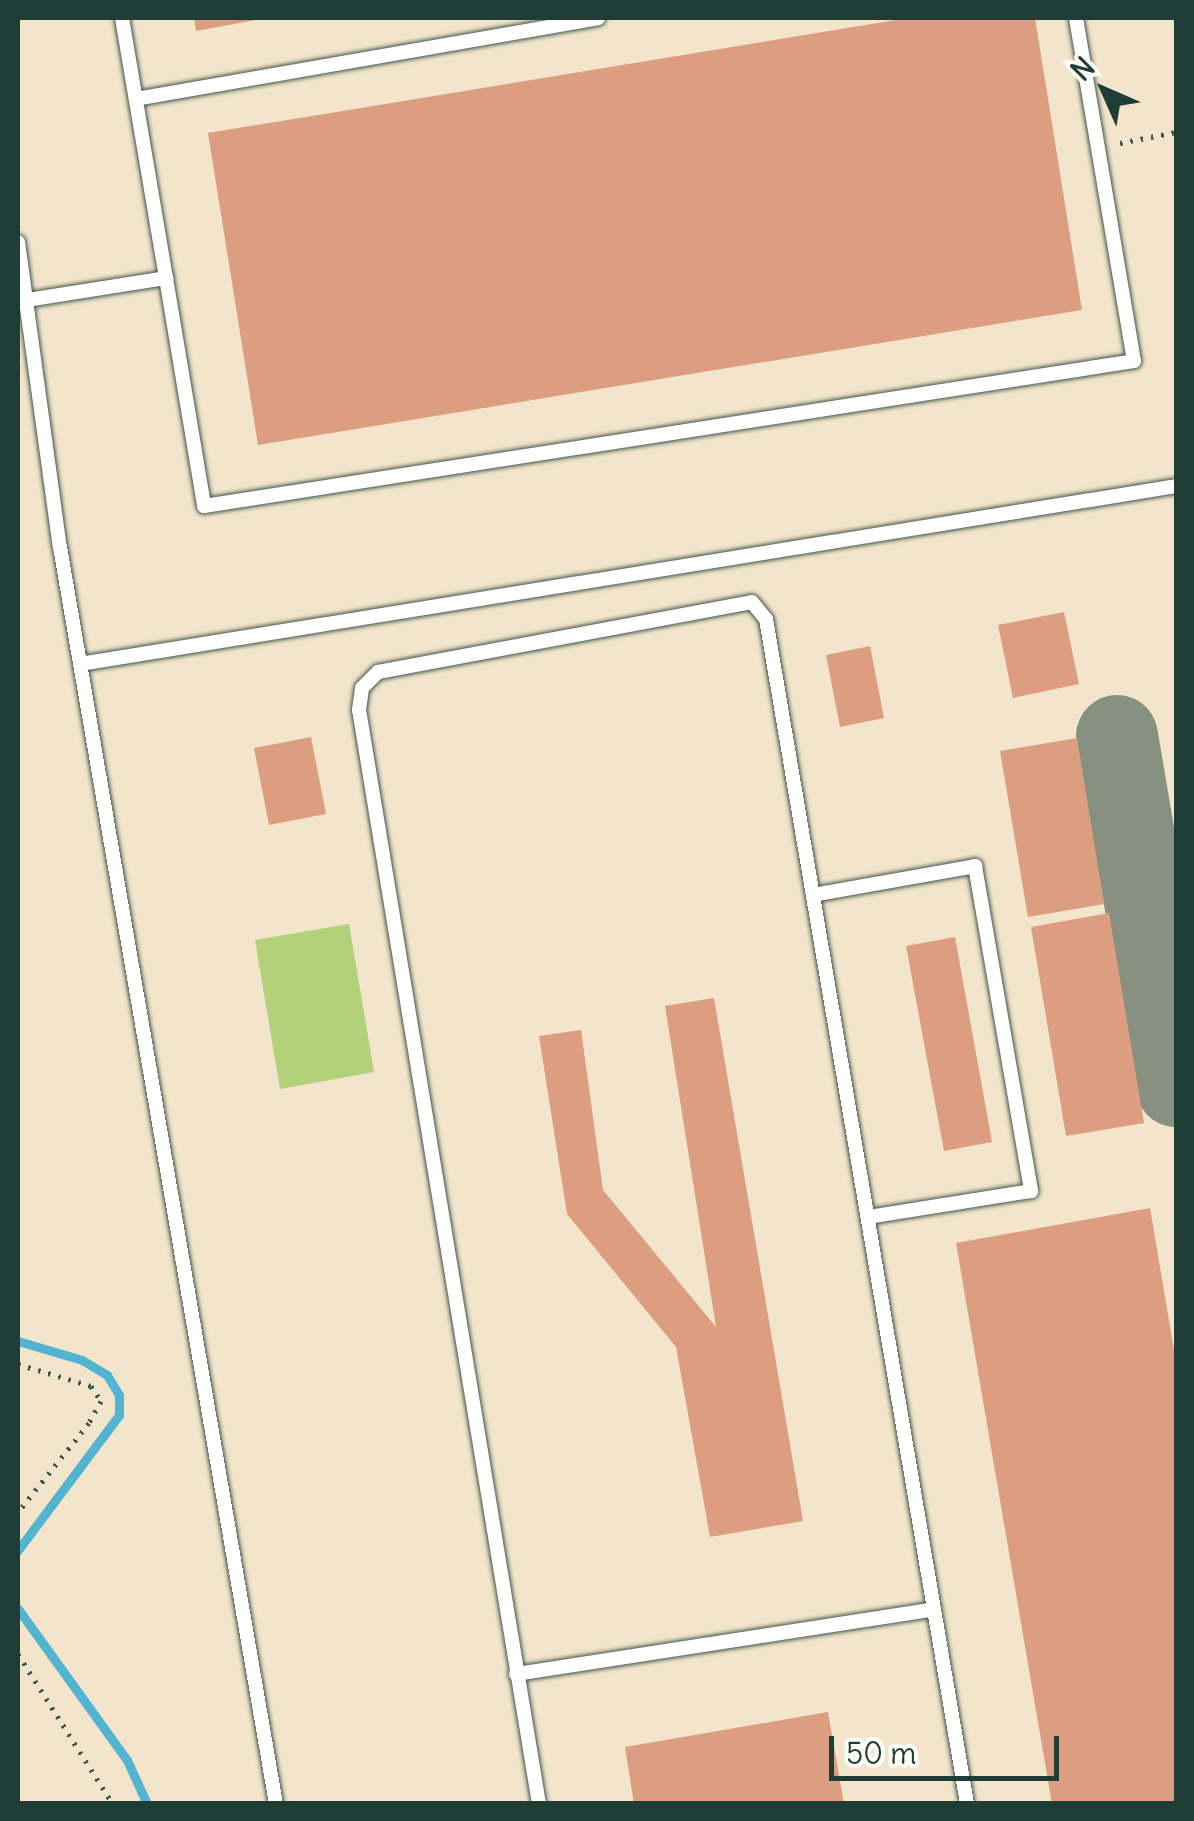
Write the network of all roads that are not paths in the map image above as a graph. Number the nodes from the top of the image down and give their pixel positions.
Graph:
1 (122, 18) edge
2 (598, 18) edge
3 (1076, 18) edge
4 (136, 99) junction
5 (18, 242) edge
6 (166, 278) junction
7 (27, 300) junction
8 (1176, 486) edge
9 (80, 664) junction
10 (813, 894) junction
11 (868, 1217) junction
12 (934, 1610) junction
13 (516, 1674) junction
14 (276, 1804) edge
15 (539, 1804) edge
16 (967, 1804) edge

1 - 4 lane
2 - 4 lane
3 - 6 lane
4 - 6 lane
5 - 7 lane
6 - 7 lane
7 - 9 lane
8 - 9 lane
9 - 14 lane
10 - 11 lane
10 - 11 lane
10 - 13 lane
11 - 12 lane
12 - 13 lane
12 - 16 lane
13 - 15 lane

